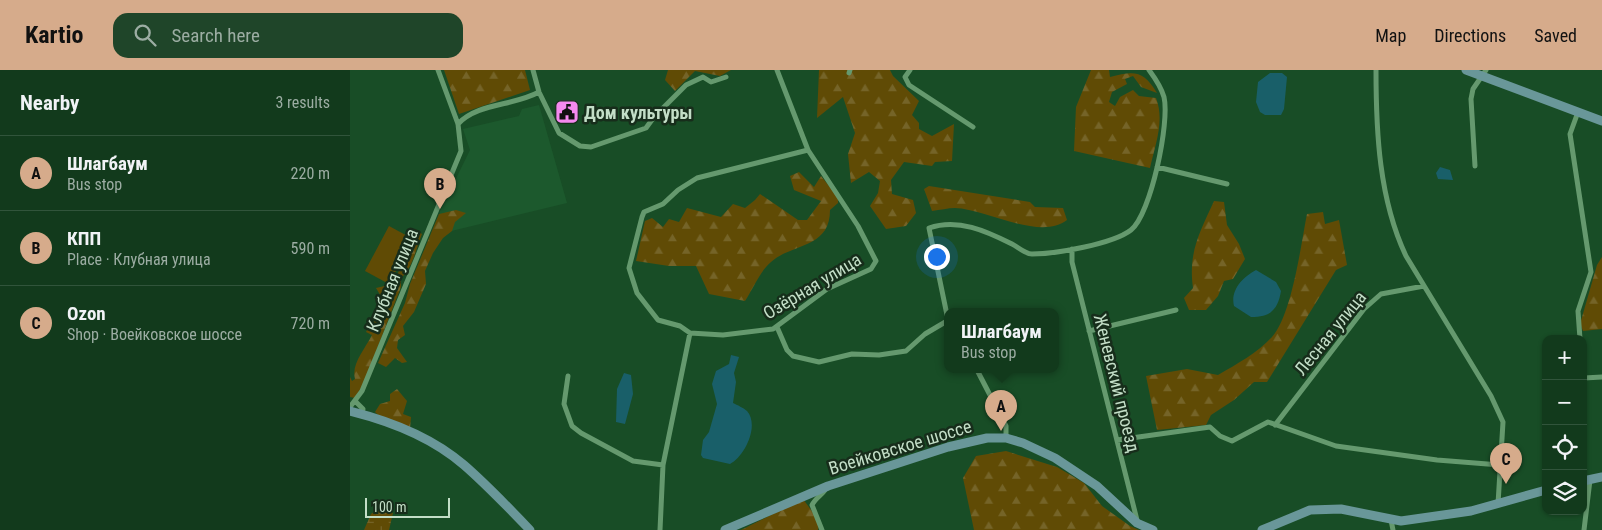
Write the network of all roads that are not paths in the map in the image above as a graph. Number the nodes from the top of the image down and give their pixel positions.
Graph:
1 (438, 70) edge
2 (533, 70) edge
3 (777, 70) edge
4 (910, 70) edge
5 (1150, 70) edge
6 (1376, 70) edge
7 (1466, 70) edge
8 (1484, 73) edge
9 (726, 77) dead end
10 (539, 92) junction
11 (1578, 111) junction
12 (1602, 120) edge
13 (458, 124) junction
14 (973, 128) dead end
15 (808, 150) junction
16 (1475, 166) dead end
17 (1157, 167) junction
18 (1227, 184) dead end
19 (1072, 249) junction
20 (1424, 286) junction
21 (946, 308) edge
22 (1176, 310) dead end
23 (944, 323) edge
24 (777, 326) junction
25 (1090, 331) junction
26 (690, 333) junction
27 (1580, 335) edge
28 (979, 373) edge
29 (568, 376) dead end
30 (1602, 377) edge
31 (1587, 378) edge
32 (355, 401) junction
33 (350, 407) edge
34 (350, 411) edge
35 (362, 414) junction
36 (1275, 425) junction
37 (1006, 438) junction
38 (1116, 440) junction
39 (663, 465) junction
40 (1500, 465) junction
41 (1602, 477) edge
42 (1587, 480) edge
43 (828, 486) junction
44 (1542, 491) edge
45 (1498, 504) junction
46 (1585, 515) edge
47 (1391, 520) junction
48 (1137, 523) junction
49 (530, 530) edge
50 (660, 530) edge
51 (725, 530) edge
52 (822, 530) edge
53 (1149, 530) edge
54 (1262, 530) edge
55 (1393, 530) edge
56 (1584, 530) edge

1 - 13 street, Клубная улица
2 - 10 street
3 - 15 street
4 - 14 street
5 - 17 street
6 - 20 street
7 - 8 street
8 - 11 street
8 - 16 street
9 - 10 street
10 - 13 street
11 - 12 street
11 - 27 street
13 - 32 street, Клубная улица
15 - 24 street, Озёрная улица
15 - 26 street
17 - 18 street
17 - 19 street
19 - 21 street
19 - 25 street, Женевский проезд
20 - 36 street, Лесная улица
20 - 40 street
22 - 25 street
23 - 24 street
24 - 26 street, Озёрная улица
25 - 38 street, Женевский проезд
26 - 39 street
28 - 37 street
29 - 39 street
30 - 31 street
32 - 33 street, Клубная улица
32 - 35 street
34 - 35 street
35 - 49 street
36 - 38 street
36 - 40 street
37 - 43 street, Воейковское шоссе
37 - 48 street, Воейковское шоссе
38 - 48 street, Женевский проезд
39 - 50 street
40 - 45 street
41 - 42 street
43 - 51 street, Воейковское шоссе
43 - 52 street
44 - 45 street
45 - 47 street
46 - 56 street
47 - 54 street
47 - 55 street
48 - 53 street, Воейковское шоссе

